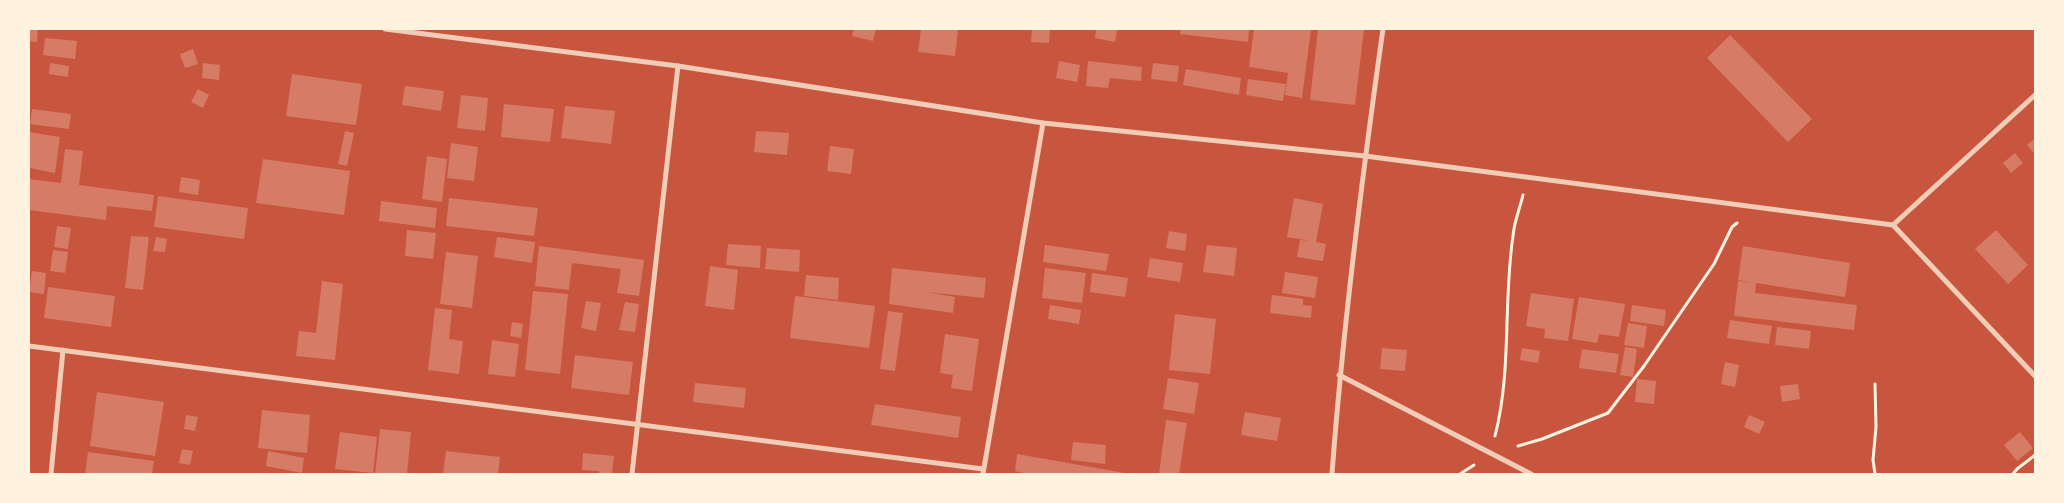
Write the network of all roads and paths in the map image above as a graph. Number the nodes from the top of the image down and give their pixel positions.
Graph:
1 (385, 29) edge
2 (1383, 29) edge
3 (420, 31) edge
4 (678, 66) junction
5 (2035, 95) edge
6 (1043, 123) junction
7 (1365, 156) junction
8 (1528, 178) junction
9 (1753, 206) junction
10 (1893, 225) junction
11 (29, 346) edge
12 (63, 350) junction
13 (1339, 375) junction
14 (2035, 376) edge
15 (1875, 384) dead end
16 (636, 426) junction
17 (1491, 453) junction
18 (2035, 455) edge
19 (983, 472) edge
20 (51, 474) edge
21 (632, 474) edge
22 (1332, 474) edge
23 (1460, 474) edge
24 (1531, 474) edge
25 (1875, 474) edge
26 (2013, 474) edge

1 - 3 street
2 - 7 street
3 - 4 street
4 - 6 street
4 - 16 street
5 - 10 street
6 - 7 street
6 - 19 street
7 - 8 street
7 - 13 street
8 - 9 street
8 - 17 path
9 - 10 street
9 - 17 path
10 - 14 street
11 - 12 street
12 - 16 street
12 - 20 street
13 - 17 street
13 - 22 street
15 - 25 path
16 - 19 street
16 - 21 street
17 - 23 path
17 - 24 street
18 - 26 path

